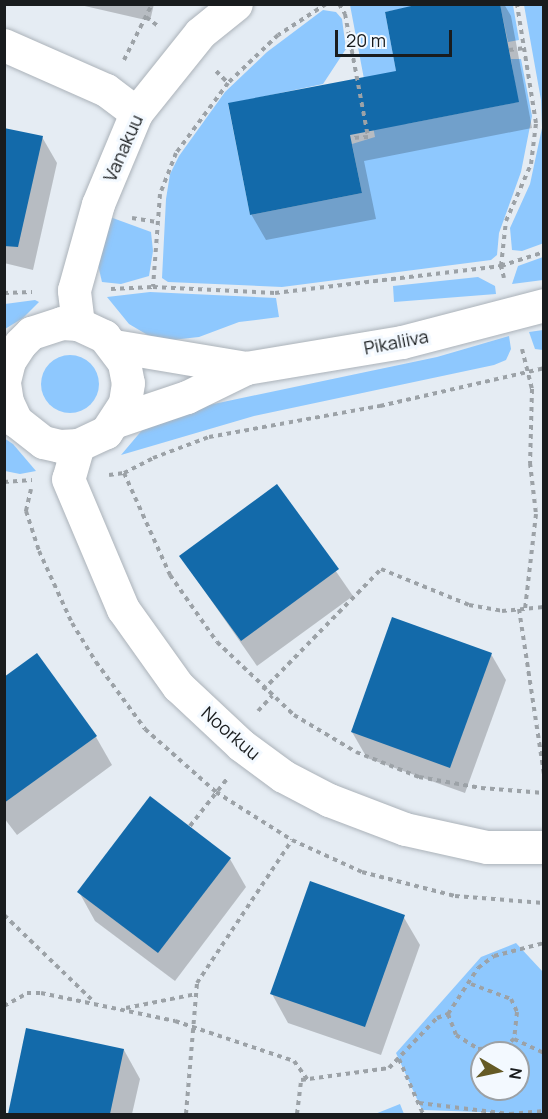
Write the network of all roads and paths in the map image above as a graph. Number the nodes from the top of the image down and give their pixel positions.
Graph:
1 (236, 4) edge
2 (326, 4) edge
3 (339, 4) edge
4 (517, 4) edge
5 (4, 45) edge
6 (525, 48) junction
7 (509, 50) dead end
8 (136, 113) junction
9 (351, 138) dead end
10 (543, 252) edge
11 (501, 266) junction
12 (543, 305) edge
13 (513, 315) junction
14 (78, 324) junction
15 (12, 346) edge
16 (114, 346) junction
17 (246, 368) junction
18 (543, 368) edge
19 (528, 372) junction
20 (4, 382) edge
21 (10, 420) edge
22 (116, 421) junction
23 (78, 446) junction
24 (124, 473) junction
25 (68, 479) junction
26 (4, 482) edge
27 (543, 607) edge
28 (519, 609) junction
29 (525, 609) junction
30 (263, 690) junction
31 (543, 775) edge
32 (543, 793) edge
33 (292, 840) dead end
34 (543, 847) edge
35 (4, 915) edge
36 (543, 943) edge
37 (471, 984) junction
38 (196, 994) junction
39 (93, 1002) junction
40 (4, 1006) edge
41 (122, 1009) junction
42 (448, 1014) junction
43 (194, 1027) junction
44 (514, 1039) junction
45 (543, 1053) edge
46 (399, 1059) junction
47 (308, 1080) junction
48 (419, 1103) junction
49 (543, 1111) edge
50 (186, 1114) edge
51 (297, 1114) edge
52 (423, 1114) edge

1 - 8 street, Vanakuu
2 - 11 path
3 - 9 path
4 - 6 path
5 - 8 street
6 - 7 path
6 - 11 path
8 - 14 street, Vanakuu
10 - 11 path
11 - 13 path
12 - 13 street, Pikaliiva
13 - 17 street, Pikaliiva
13 - 19 path
14 - 15 street
14 - 16 street
15 - 20 street
16 - 17 street
16 - 22 street
17 - 22 street
18 - 19 path
19 - 24 path
19 - 29 path
20 - 21 street
21 - 23 street
22 - 23 street
23 - 25 street
24 - 25 path
24 - 30 path
25 - 26 path
25 - 34 street, Noorkuu
27 - 29 path
28 - 29 path
28 - 30 path
28 - 31 path
30 - 32 path
33 - 38 path
35 - 39 path
36 - 37 path
37 - 42 path
37 - 44 path
38 - 41 path
38 - 43 path
39 - 40 path
39 - 41 path
41 - 43 path
42 - 44 path
42 - 46 path
43 - 47 path
43 - 50 path
44 - 45 path
46 - 47 path
46 - 48 path
47 - 51 path
48 - 49 path
48 - 52 path

